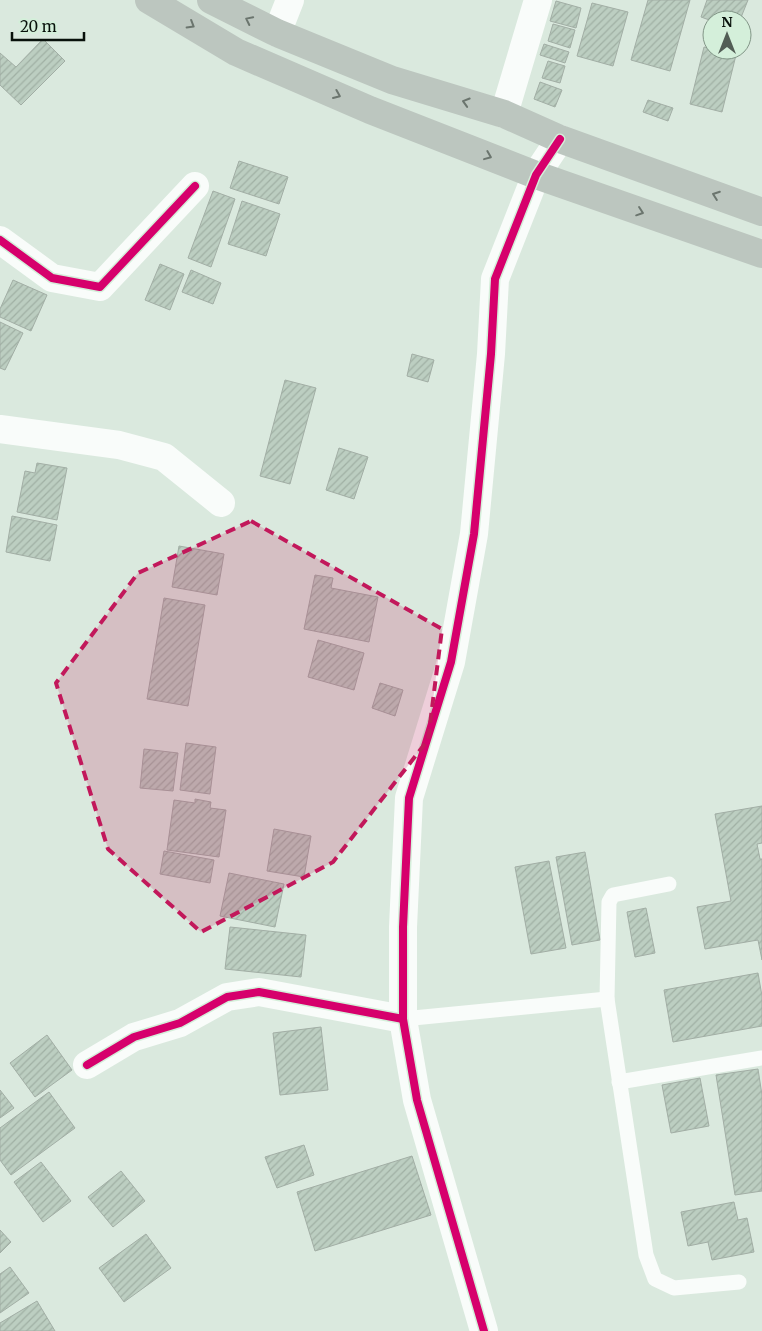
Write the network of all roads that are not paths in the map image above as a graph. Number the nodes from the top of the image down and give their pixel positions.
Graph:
1 (149, 0) edge
2 (211, 0) edge
3 (290, 0) edge
4 (538, 0) edge
5 (277, 33) junction
6 (504, 114) junction
7 (560, 139) junction
8 (536, 175) junction
9 (195, 186) dead end
10 (762, 212) edge
11 (0, 240) edge
12 (762, 254) edge
13 (0, 429) edge
14 (221, 503) dead end
15 (669, 884) dead end
16 (607, 999) junction
17 (403, 1019) junction
18 (762, 1058) edge
19 (88, 1065) dead end
20 (619, 1082) junction
21 (738, 1282) dead end
22 (484, 1331) edge

1 -> 8 main road
5 -> 2 main road
3 - 5 street
4 - 6 street
6 -> 5 main road
6 - 7 main road
7 - 8 street
10 -> 7 main road
8 -> 12 main road
8 - 17 street
9 - 11 street
13 - 14 street
15 - 16 lane
16 - 17 lane
16 - 20 lane
17 - 19 street
17 - 22 street
18 - 20 lane
20 - 21 lane

